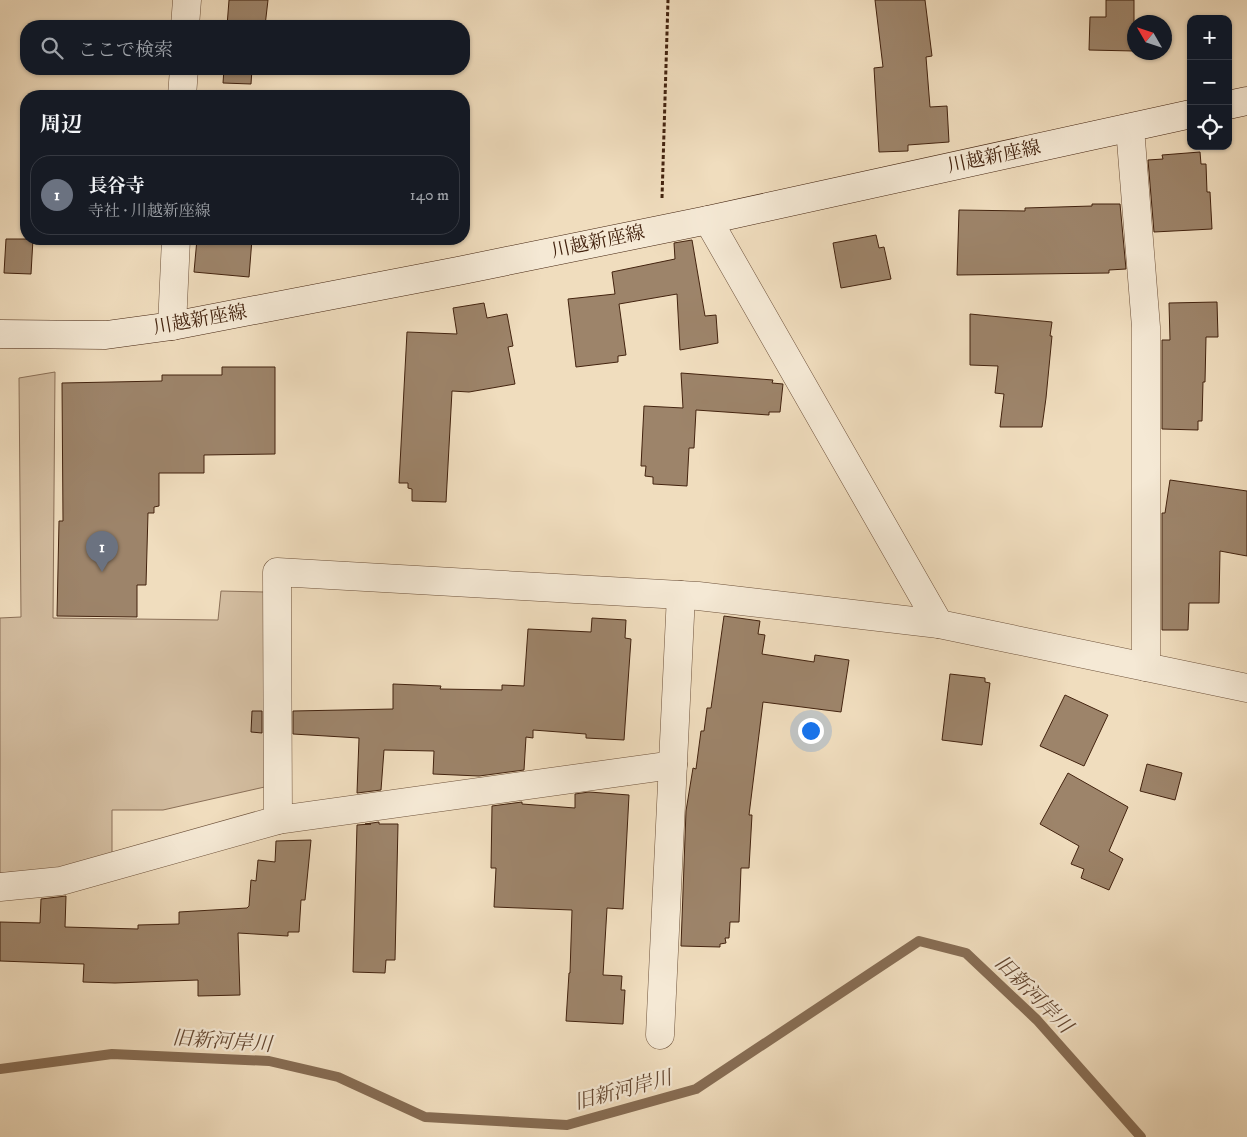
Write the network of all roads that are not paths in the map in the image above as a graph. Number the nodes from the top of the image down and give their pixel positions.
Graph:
1 (187, 0) edge
2 (186, 20) edge
3 (184, 75) edge
4 (182, 90) edge
5 (1247, 101) edge
6 (1232, 104) edge
7 (1187, 115) edge
8 (1130, 128) junction
9 (708, 220) junction
10 (176, 245) edge
11 (172, 326) junction
12 (0, 334) edge
13 (681, 594) junction
14 (939, 624) junction
15 (1146, 666) junction
16 (1247, 688) edge
17 (673, 765) junction
18 (278, 820) junction
19 (0, 886) edge
20 (660, 1035) dead end

1 - 2 street
3 - 4 street
5 - 6 street
7 - 8 street, 川越新座線
8 - 9 street, 川越新座線
8 - 15 street
9 - 11 street, 川越新座線
9 - 14 street
10 - 11 street
11 - 12 street, 川越新座線
13 - 14 street
13 - 17 street
13 - 18 street
14 - 15 street
15 - 16 street
17 - 18 street
17 - 20 street
18 - 19 street

